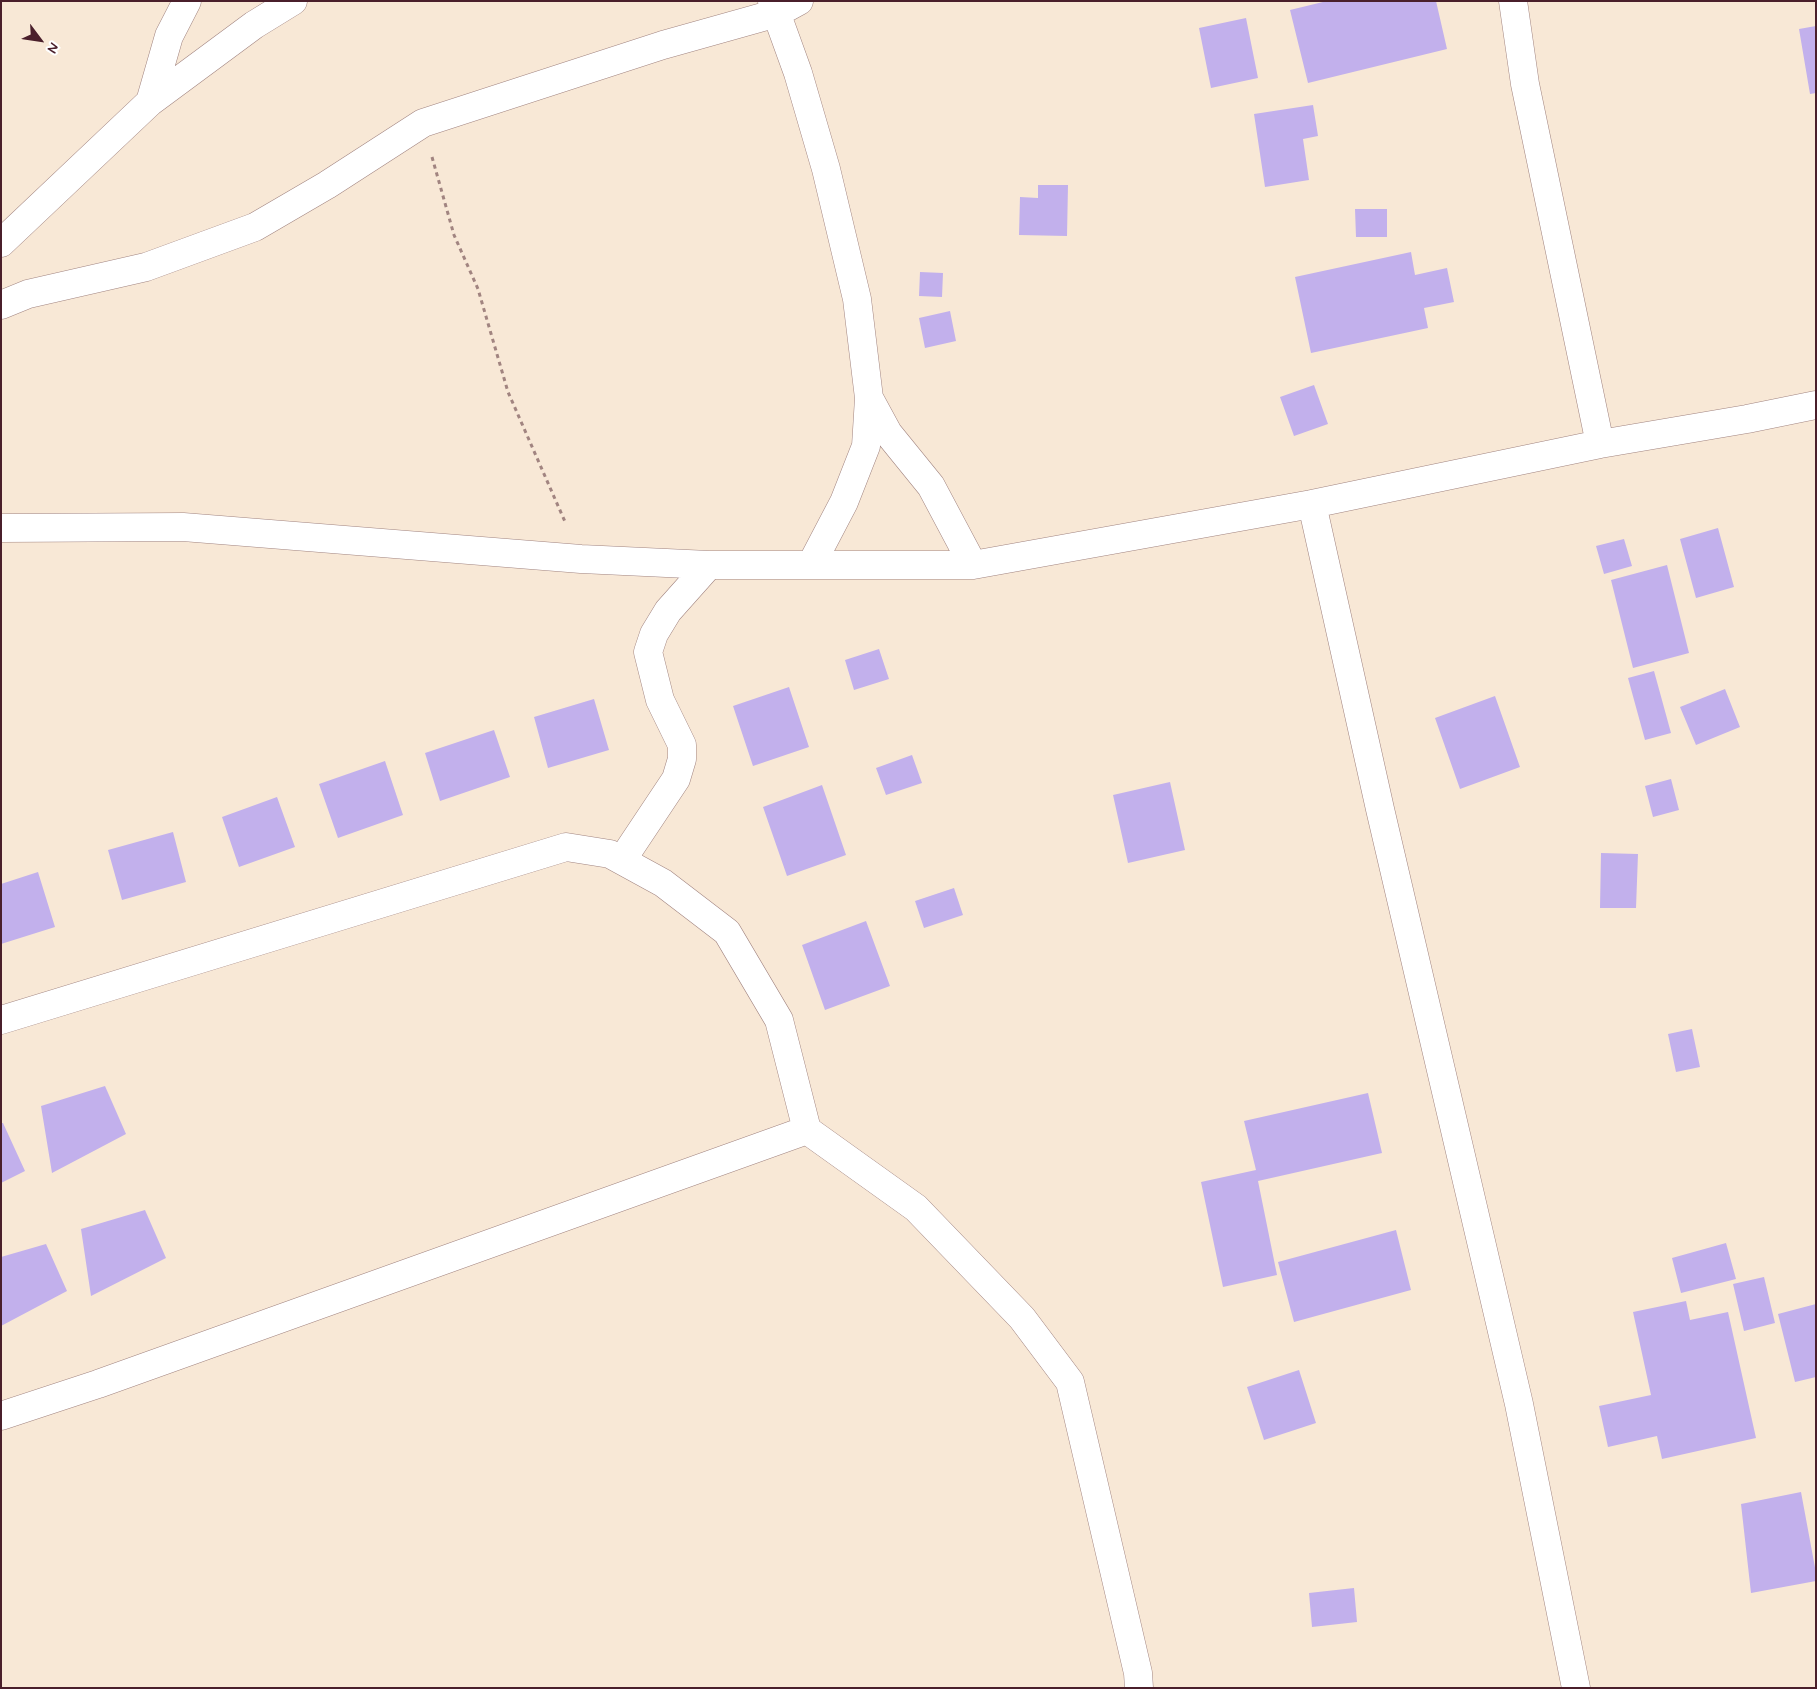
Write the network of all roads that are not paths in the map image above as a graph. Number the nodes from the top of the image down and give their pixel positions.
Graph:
1 (187, 1) edge
2 (293, 1) edge
3 (1513, 1) edge
4 (782, 5) edge
5 (150, 102) junction
6 (1, 243) edge
7 (1, 305) edge
8 (869, 398) junction
9 (1816, 405) edge
10 (1600, 444) junction
11 (1312, 504) junction
12 (1, 528) edge
13 (709, 565) junction
14 (811, 565) junction
15 (974, 565) junction
16 (622, 860) junction
17 (1, 1020) edge
18 (807, 1130) junction
19 (1, 1416) edge
20 (1139, 1688) edge
21 (1576, 1688) edge

1 - 5 street
2 - 5 street
3 - 10 street
4 - 7 street
4 - 8 street
5 - 6 street
8 - 14 street
8 - 15 street
9 - 10 street
10 - 11 street
11 - 15 street
11 - 21 street
12 - 13 street
13 - 14 street
13 - 16 street
14 - 15 street
16 - 17 street
16 - 18 street
18 - 19 street
18 - 20 street

